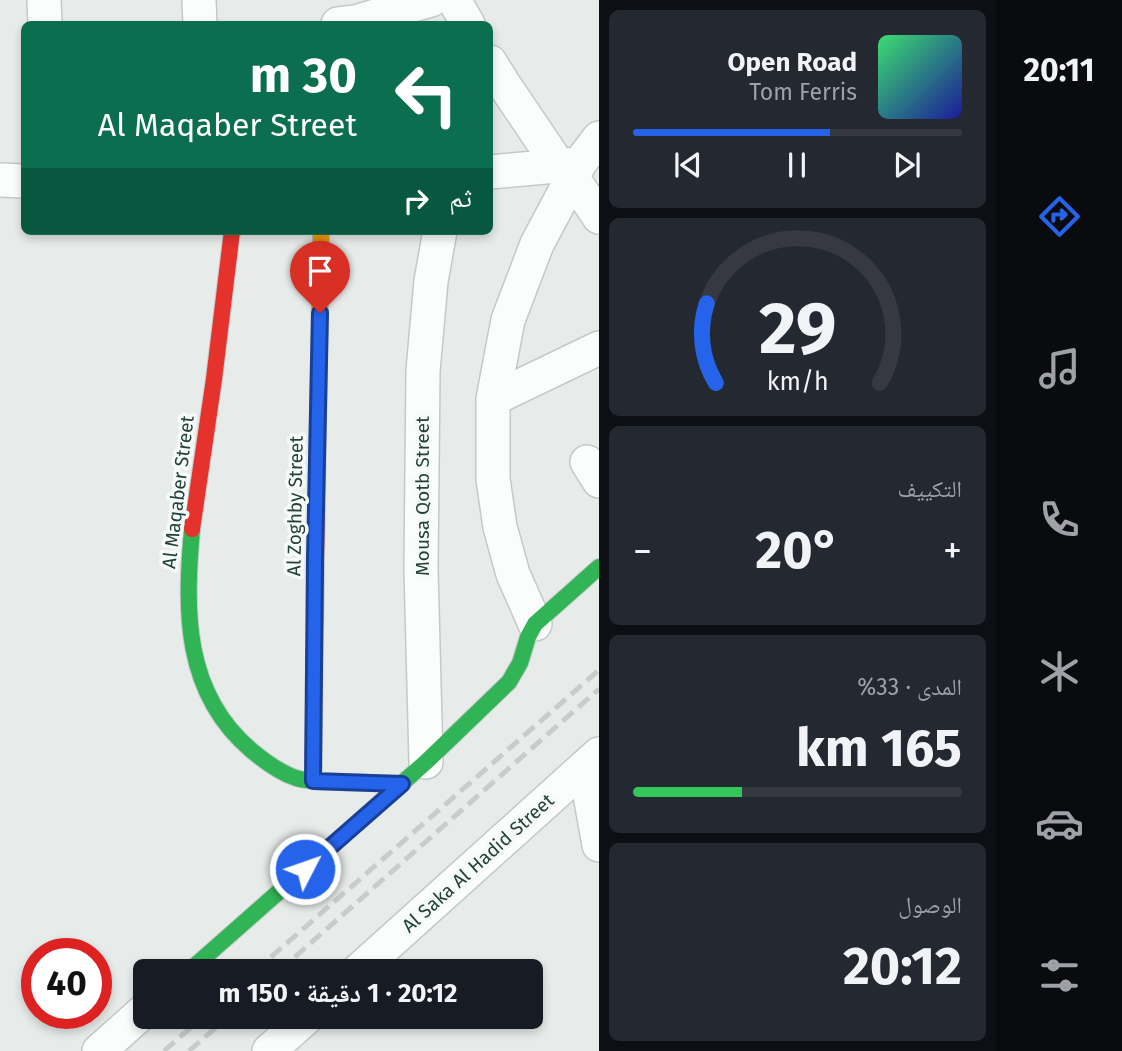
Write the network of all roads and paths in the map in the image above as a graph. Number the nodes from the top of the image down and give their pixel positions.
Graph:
1 (44, 0) edge
2 (199, 0) edge
3 (431, 0) edge
4 (454, 0) edge
5 (350, 18) edge
6 (45, 21) edge
7 (200, 21) edge
8 (466, 21) edge
9 (493, 67) edge
10 (578, 161) edge
11 (493, 172) edge
12 (0, 180) edge
13 (21, 181) edge
14 (599, 217) edge
15 (232, 235) edge
16 (321, 235) edge
17 (439, 235) edge
18 (599, 348) edge
19 (493, 399) junction
20 (599, 567) edge
21 (535, 624) junction
22 (592, 761) edge
23 (426, 762) junction
24 (313, 781) junction
25 (402, 784) junction
26 (599, 845) edge
27 (203, 959) edge
28 (371, 959) edge
29 (133, 1021) edge
30 (294, 1029) edge
31 (99, 1051) edge
32 (269, 1051) edge

1 - 6 street
2 - 7 street
3 - 5 street
4 - 8 street
9 - 10 street
10 - 11 street
10 - 14 street
10 - 19 street
12 - 13 street
15 - 24 street, Al Maqaber Street
16 - 24 street, Al Zoghby Street
17 - 23 street, Mousa Qotb Street
18 - 19 street
19 - 21 street
20 - 21 street
21 - 23 street
22 - 26 street
22 - 28 street, Al Saka Al Hadid Street
23 - 25 street
24 - 25 street, Al Maqaber Street
25 - 27 street
29 - 31 street
30 - 32 street

